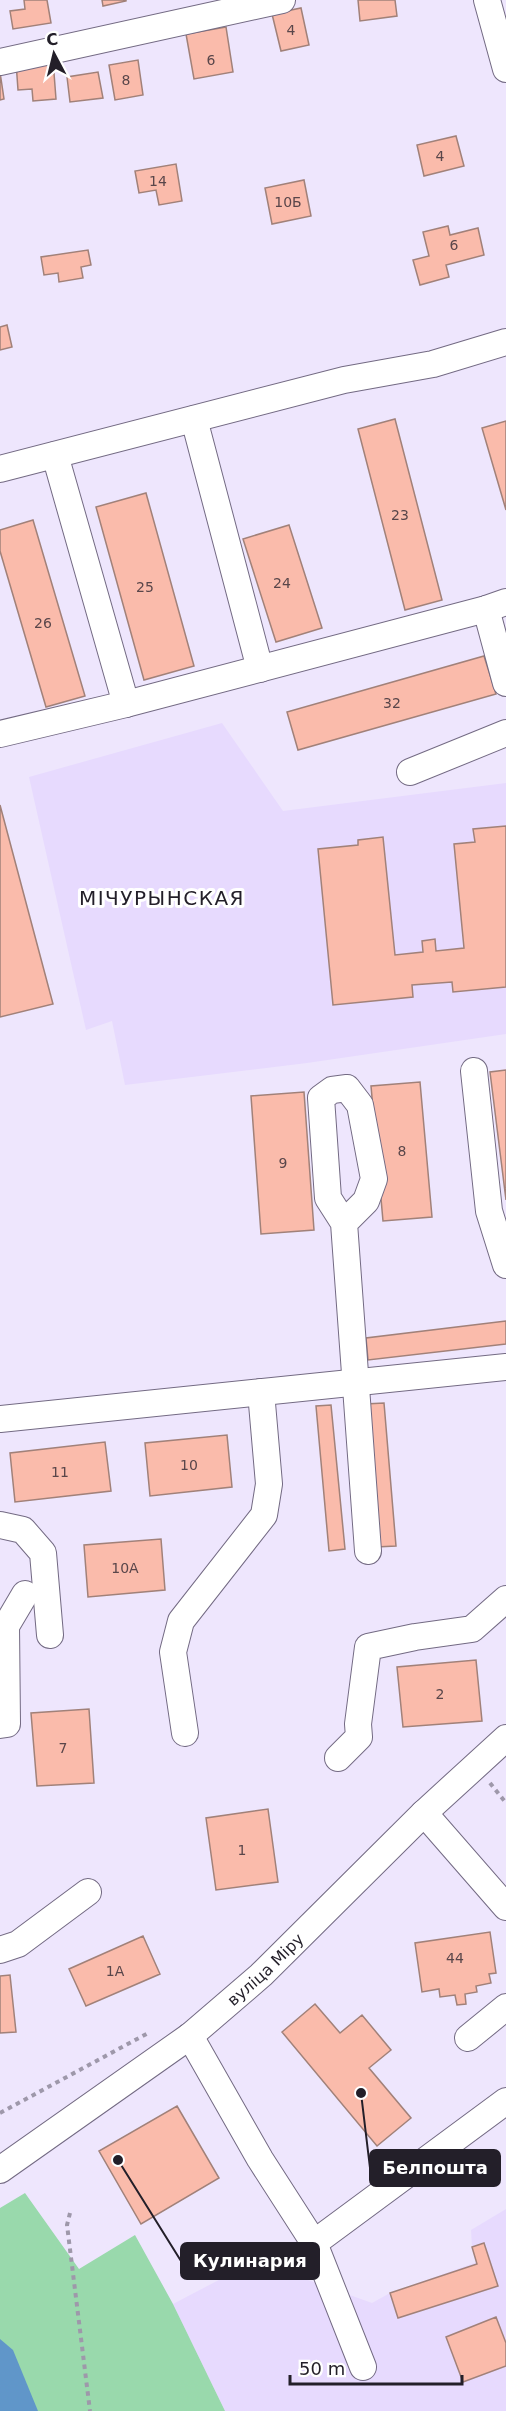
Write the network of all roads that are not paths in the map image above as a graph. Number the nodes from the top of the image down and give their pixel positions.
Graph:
1 (282, 0) edge
2 (487, 0) edge
3 (0, 62) edge
4 (506, 69) edge
5 (506, 342) edge
6 (194, 419) junction
7 (55, 455) junction
8 (0, 469) edge
9 (496, 605) edge
10 (260, 669) junction
11 (506, 683) edge
12 (126, 704) junction
13 (506, 733) edge
14 (0, 734) edge
15 (410, 772) dead end
16 (474, 1071) dead end
17 (344, 1223) dead end
18 (506, 1265) edge
19 (506, 1367) edge
20 (357, 1381) junction
21 (261, 1392) junction
22 (0, 1419) edge
23 (0, 1526) edge
24 (368, 1551) dead end
25 (26, 1594) dead end
26 (506, 1599) edge
27 (50, 1635) dead end
28 (0, 1725) edge
29 (185, 1733) dead end
30 (506, 1738) edge
31 (338, 1758) dead end
32 (424, 1813) junction
33 (88, 1892) dead end
34 (506, 1907) edge
35 (0, 1950) edge
36 (506, 2007) edge
37 (190, 2036) junction
38 (468, 2038) dead end
39 (503, 2110) edge
40 (0, 2169) edge
41 (314, 2243) junction
42 (363, 2367) dead end

1 - 3 street
2 - 4 street
5 - 6 street
6 - 7 street
6 - 10 street
7 - 8 street
7 - 12 street
9 - 10 street
9 - 11 street
10 - 12 street
12 - 14 street
13 - 15 street
16 - 18 street
17 - 20 street
19 - 20 street
20 - 21 street
20 - 24 street
21 - 22 street
21 - 29 street
23 - 27 street
25 - 28 street
26 - 31 street
30 - 32 street, вуліца Міру
32 - 34 street
32 - 37 street, вуліца Міру
33 - 35 street
36 - 38 street
37 - 40 street, вуліца Міру
37 - 41 street
39 - 41 street
41 - 42 street

